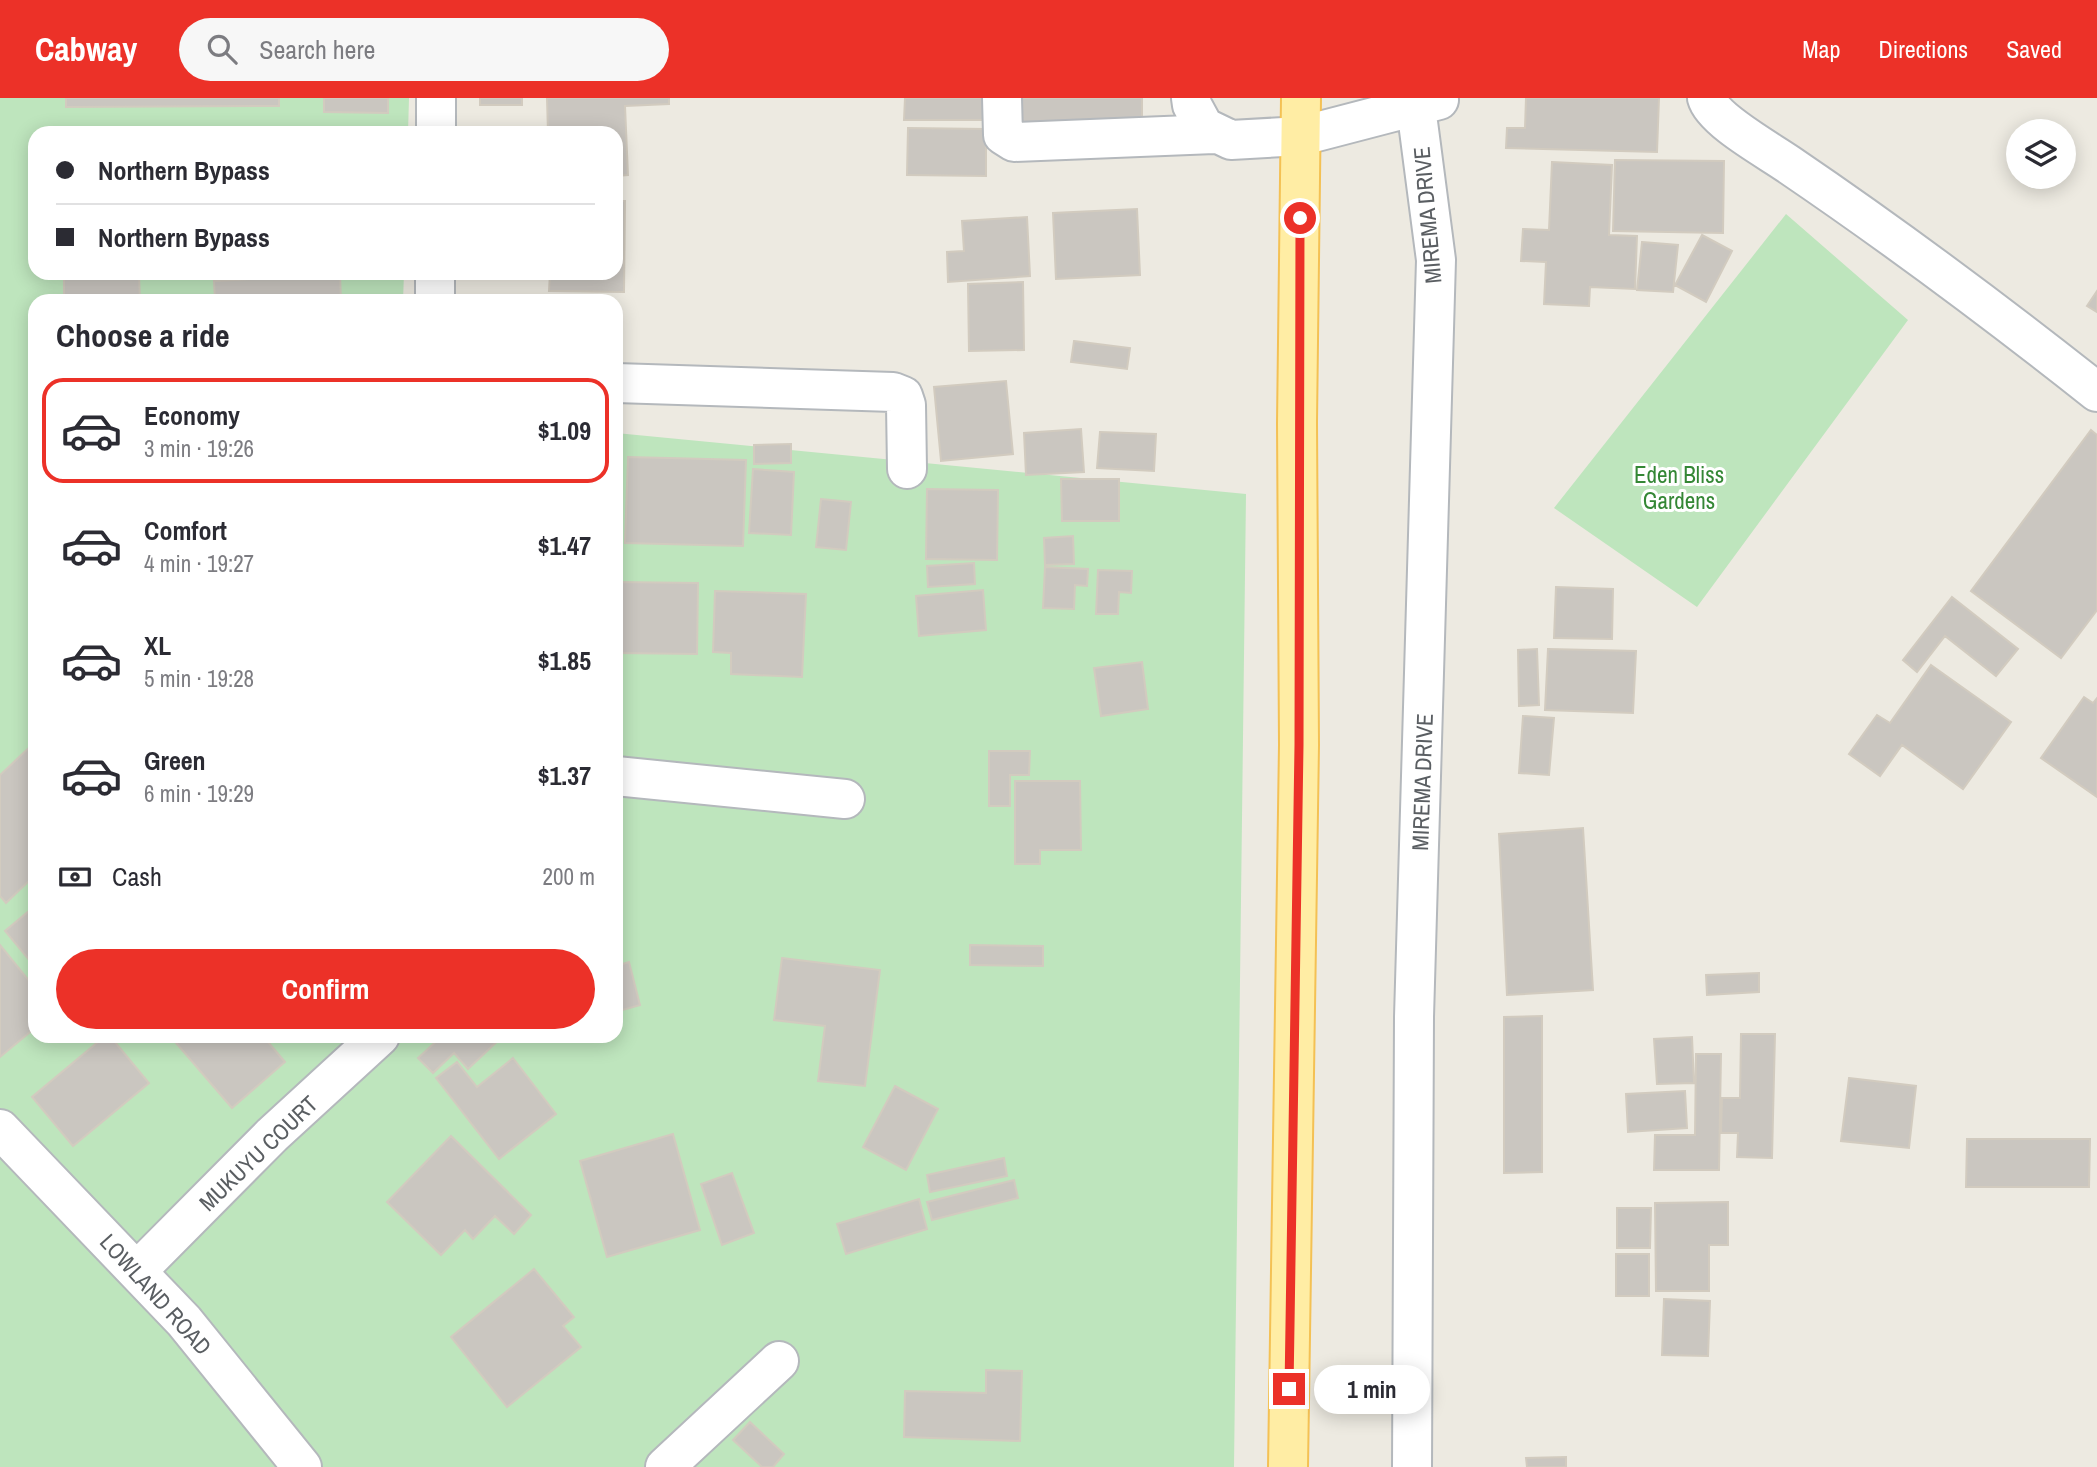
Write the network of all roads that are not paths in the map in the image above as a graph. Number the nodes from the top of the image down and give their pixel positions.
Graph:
1 (436, 98) edge
2 (1002, 98) edge
3 (1191, 98) edge
4 (1301, 98) edge
5 (1426, 101) edge
6 (1710, 101) edge
7 (436, 126) edge
8 (1214, 134) junction
9 (1301, 136) junction
10 (623, 383) edge
11 (2097, 392) edge
12 (906, 469) dead end
13 (623, 777) edge
14 (845, 799) dead end
15 (372, 1043) edge
16 (0, 1129) edge
17 (137, 1271) junction
18 (779, 1361) dead end
19 (302, 1467) edge
20 (665, 1467) edge
21 (1288, 1467) edge
22 (1412, 1467) edge

1 - 7 street
2 - 8 street
3 - 8 street
4 - 9 main road
5 - 9 street
5 - 22 street, MIREMA DRIVE
6 - 11 street
8 - 9 street
9 - 21 main road
10 - 12 street
13 - 14 street
15 - 17 street, MUKUYU COURT
16 - 17 street, LOWLAND ROAD
17 - 19 street, LOWLAND ROAD
18 - 20 street

